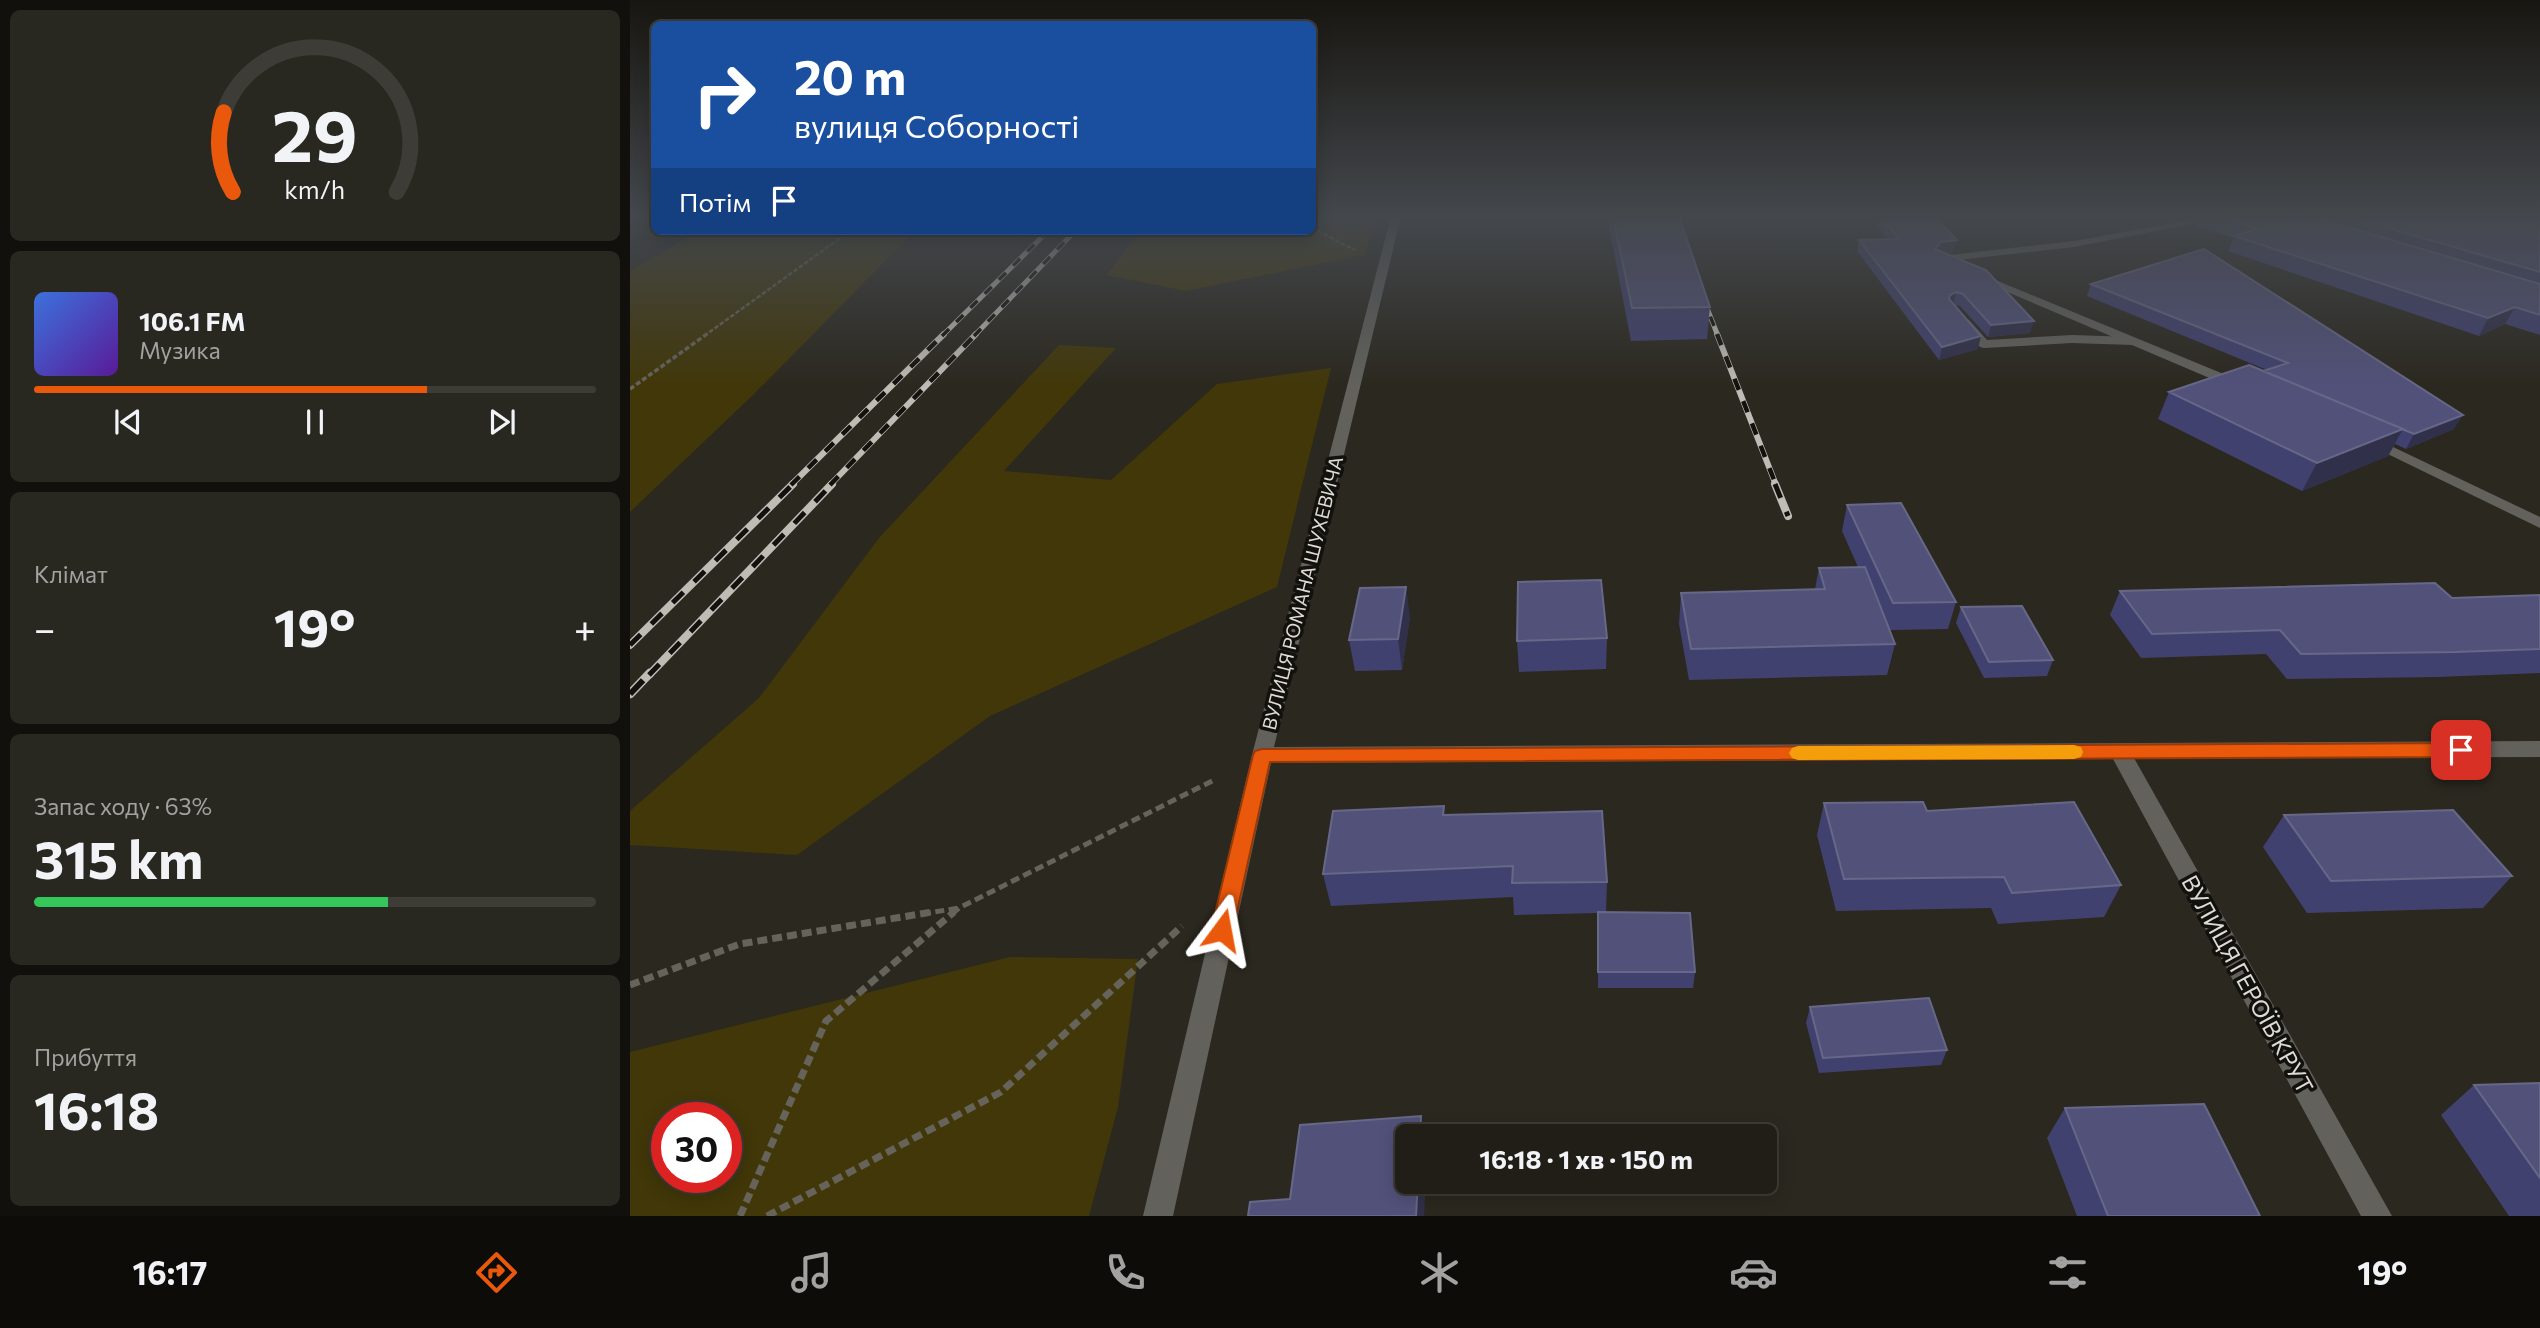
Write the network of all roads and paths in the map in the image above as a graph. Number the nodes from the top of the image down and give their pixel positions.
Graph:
1 (792, 273) edge
2 (1382, 273) edge
3 (1970, 273) edge
4 (1954, 310) edge
5 (2133, 341) junction
6 (630, 389) edge
7 (2248, 389) edge
8 (2363, 437) edge
9 (2540, 523) edge
10 (2540, 749) edge
11 (2120, 752) junction
12 (1262, 755) junction
13 (1234, 878) junction
14 (959, 908) junction
15 (630, 985) edge
16 (740, 1216) edge
17 (767, 1216) edge
18 (1158, 1216) edge
19 (2377, 1216) edge

1 - 6 path
2 - 12 street, ВУЛИЦЯ РОМАНА ШУХЕВИЧА
3 - 5 street
4 - 5 street
5 - 7 street
8 - 9 street
10 - 11 street
11 - 12 street
11 - 19 street, ВУЛИЦЯ ГЕРОЇВ КРУТ
12 - 13 street, ВУЛИЦЯ РОМАНА ШУХЕВИЧА
12 - 14 path
13 - 17 path
13 - 18 street, ВУЛИЦЯ РОМАНА ШУХЕВИЧА
14 - 15 path
14 - 16 path

